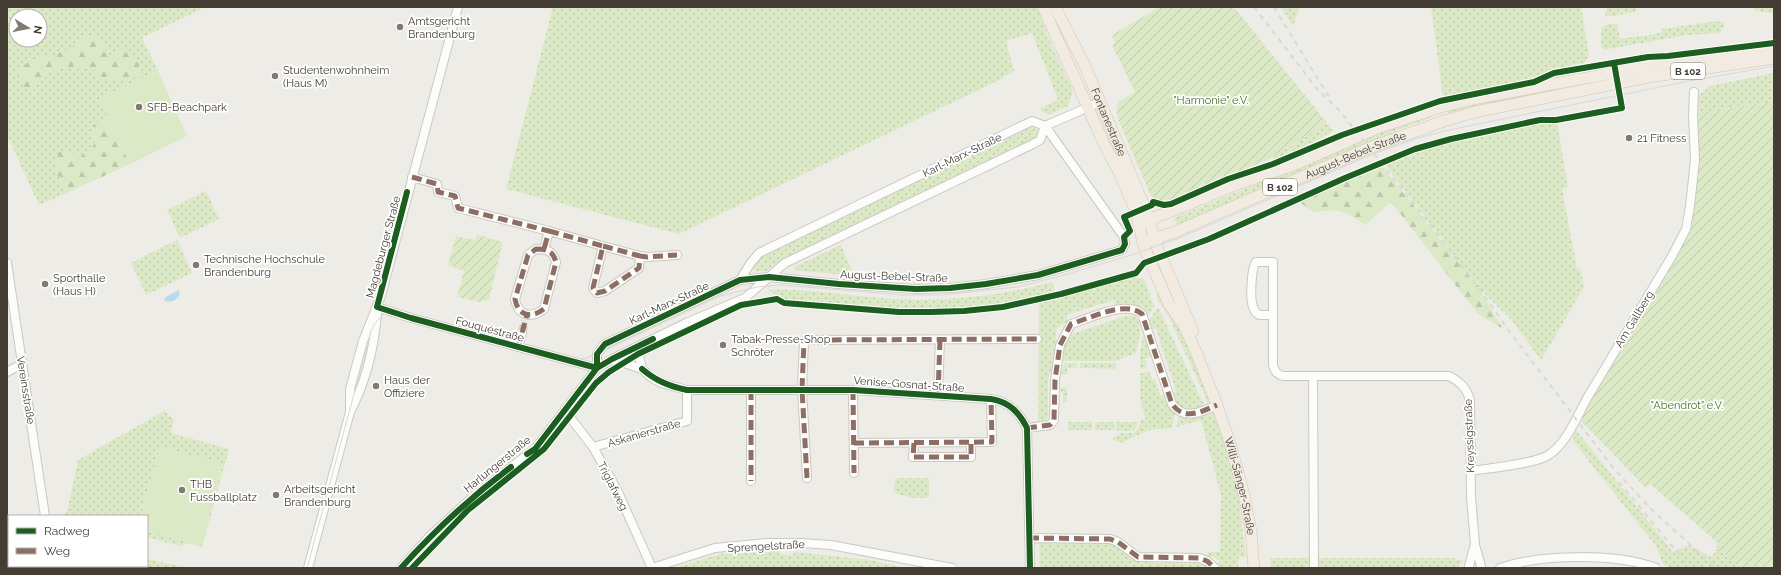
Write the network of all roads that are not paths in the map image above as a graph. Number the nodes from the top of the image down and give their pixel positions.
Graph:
1 (458, 7) edge
2 (1043, 7) edge
3 (1055, 7) edge
4 (1774, 49) edge
5 (1774, 58) edge
6 (1694, 92) dead end
7 (1100, 102) junction
8 (1088, 107) junction
9 (1046, 126) junction
10 (412, 177) junction
11 (1144, 222) junction
12 (549, 231) junction
13 (1155, 239) junction
14 (1143, 243) junction
15 (603, 246) junction
16 (544, 249) junction
17 (677, 255) dead end
18 (640, 256) junction
19 (7, 263) edge
20 (769, 277) junction
21 (740, 280) junction
22 (377, 308) junction
23 (1273, 315) junction
24 (522, 333) tunnel mouth
25 (1037, 339) dead end
26 (940, 340) junction
27 (518, 347) junction
28 (637, 347) junction
29 (612, 359) junction
30 (22, 364) junction
31 (597, 368) junction
32 (642, 369) junction
33 (7, 372) edge
34 (1204, 374) junction
35 (1313, 376) junction
36 (802, 389) junction
37 (687, 390) junction
38 (751, 390) junction
39 (853, 390) junction
40 (938, 395) junction
41 (991, 399) junction
42 (1217, 405) junction
43 (565, 411) junction
44 (1027, 428) junction
45 (971, 442) junction
46 (854, 443) junction
47 (914, 443) junction
48 (593, 448) junction
49 (1471, 471) junction
50 (854, 473) dead end
51 (807, 478) dead end
52 (751, 481) dead end
53 (45, 515) edge
54 (1029, 538) junction
55 (1475, 544) junction
56 (1468, 567) edge
57 (1483, 567) edge
58 (308, 568) edge
59 (401, 568) edge
60 (652, 568) edge
61 (952, 568) edge
62 (1030, 568) edge
63 (1215, 568) edge
64 (1254, 568) edge
65 (1314, 568) edge
66 (1500, 568) edge
67 (1656, 568) edge

1 - 10 street, Magdeburger Straße
2 - 8 main road, Fontanestraße
3 - 7 main road, Fontanestraße
4 - 11 main road, August-Bebel-Straße / B 102
5 - 13 main road, August-Bebel-Straße / B 102
6 - 49 street, Am Gallberg
7 - 8 street
7 - 11 main road, Fontanestraße
8 - 9 street
8 - 11 main road, Fontanestraße
9 - 20 street, Karl-Marx-Straße
9 - 20 street, August-Bebel-Straße
9 - 21 street, Karl-Marx-Straße
10 - 12 street
10 - 22 street, Magdeburger Straße
11 - 13 main road, Fontanestraße
11 - 14 main road
12 - 15 street
12 - 16 street
13 - 14 main road, August-Bebel-Straße / B 102
13 - 34 main road, Willi-Sänger-Straße
14 - 34 main road, Willi-Sänger-Straße
15 - 18 street
15 - 18 street
16 - 16 street
17 - 18 street
19 - 30 street, Vereinsstraße
20 - 21 street, Karl-Marx-Straße
20 - 28 street, Karl-Marx-Straße
21 - 31 street, Karl-Marx-Straße
22 - 27 street, Fouquéstraße
22 - 58 street, Magdeburger Straße
23 - 23 street, Kreyssigstraße
23 - 35 street, Kreyssigstraße
24 - 27 street, Fouquéstraße
25 - 26 street
26 - 36 street
26 - 40 street, Venise-Gosnat-Straße
27 - 31 street, Fouquéstraße
28 - 29 street, Karl-Marx-Straße
28 - 32 street
29 - 31 street, Karl-Marx-Straße
29 - 32 street, Venise-Gosnat-Straße
30 - 33 street
30 - 53 street, Vereinsstraße
31 - 43 street, Harlungerstraße
32 - 37 street, Venise-Gosnat-Straße
34 - 42 main road, Willi-Sänger-Straße
35 - 49 street, Kreyssigstraße
35 - 65 street
36 - 38 street, Venise-Gosnat-Straße
36 - 39 street, Venise-Gosnat-Straße
36 - 51 street
37 - 38 street, Venise-Gosnat-Straße
37 - 48 street, Askanierstraße
38 - 52 street
39 - 40 street, Venise-Gosnat-Straße
39 - 46 street, Venise-Gosnat-Straße
40 - 41 street, Venise-Gosnat-Straße
41 - 44 street, Venise-Gosnat-Straße
41 - 45 street
42 - 44 street
42 - 64 main road, Willi-Sänger-Straße
43 - 48 street, Triglafweg
43 - 59 street, Harlungerstraße
44 - 54 street
45 - 47 street
45 - 47 street
46 - 47 street
46 - 50 street, Venise-Gosnat-Straße
48 - 60 street, Triglafweg
49 - 55 street, Kreyssigstraße
54 - 62 street
54 - 63 street
55 - 56 street, Kreyssigstraße
55 - 57 street, Kreyssigstraße
56 - 57 street
60 - 61 street, Sprengelstraße
66 - 67 street

